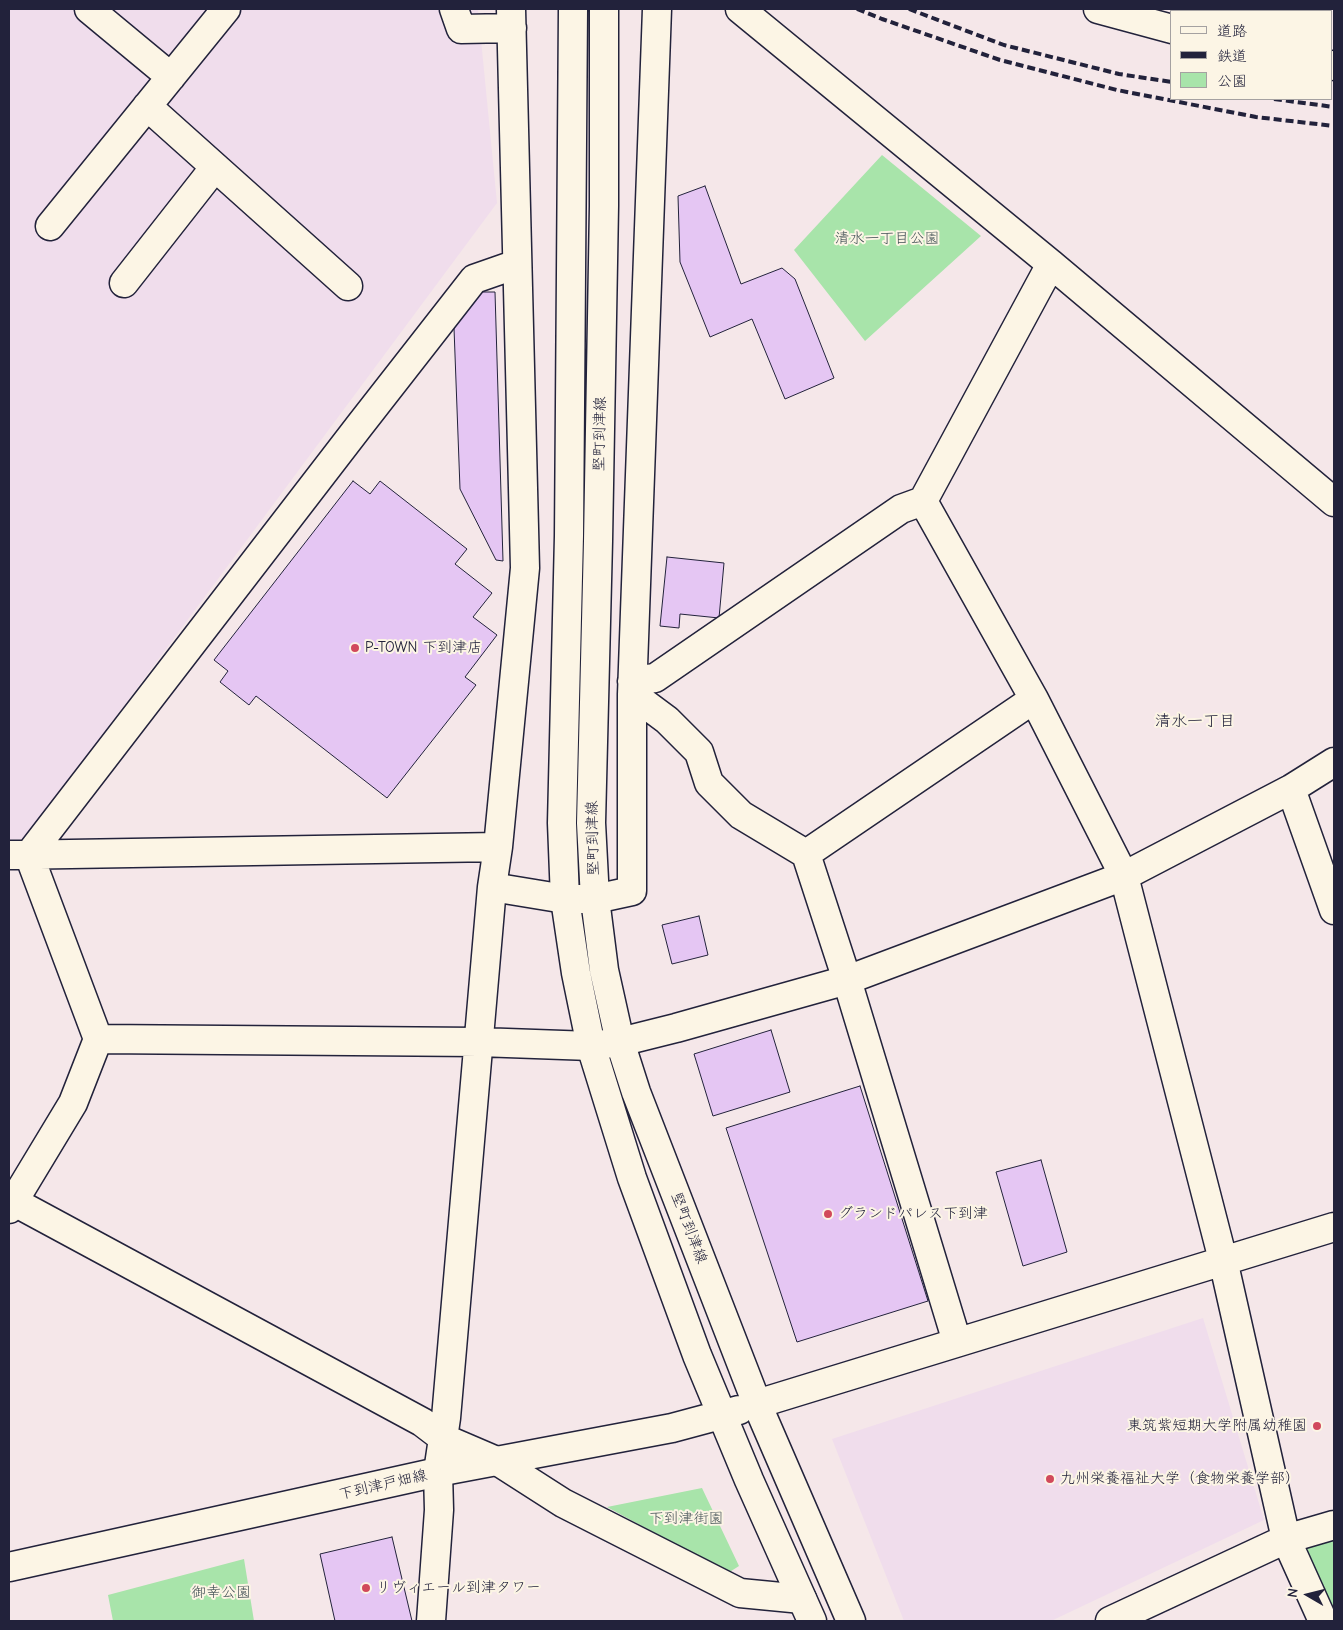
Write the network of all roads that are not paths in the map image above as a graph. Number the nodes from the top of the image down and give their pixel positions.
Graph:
1 (89, 9) edge
2 (226, 9) edge
3 (454, 9) edge
4 (573, 9) edge
5 (604, 9) edge
6 (657, 9) edge
7 (740, 9) edge
8 (1098, 9) edge
9 (511, 18) edge
10 (1170, 28) edge
11 (171, 77) junction
12 (147, 106) junction
13 (215, 167) junction
14 (50, 226) dead end
15 (517, 264) junction
16 (1051, 264) junction
17 (124, 283) dead end
18 (348, 286) dead end
19 (923, 500) junction
20 (1334, 502) edge
21 (632, 687) junction
22 (1034, 699) junction
23 (1334, 762) edge
24 (1291, 789) junction
25 (498, 848) junction
26 (806, 854) junction
27 (19, 855) edge
28 (1124, 876) junction
29 (492, 887) junction
30 (565, 899) junction
31 (595, 899) junction
32 (1334, 910) edge
33 (847, 980) junction
34 (98, 1039) junction
35 (479, 1042) junction
36 (620, 1042) junction
37 (591, 1046) junction
38 (10, 1203) edge
39 (1334, 1227) edge
40 (1223, 1260) junction
41 (957, 1342) junction
42 (757, 1404) junction
43 (722, 1415) junction
44 (443, 1438) junction
45 (499, 1462) junction
46 (438, 1472) junction
47 (1334, 1525) edge
48 (1286, 1539) junction
49 (9, 1567) edge
50 (807, 1610) edge
51 (431, 1621) edge
52 (851, 1621) edge
53 (1110, 1621) edge
54 (1323, 1621) edge

1 - 11 street
2 - 11 street
3 - 9 street
4 - 30 street, 堅町到津線
5 - 31 street, 堅町到津線
6 - 21 street
7 - 16 street
8 - 10 street
9 - 15 street
11 - 12 street
12 - 13 street
12 - 14 street
13 - 17 street
13 - 18 street
15 - 25 street
15 - 27 street
16 - 19 street
16 - 20 street
19 - 21 street
19 - 22 street
21 - 26 street
21 - 31 street
22 - 26 street
22 - 28 street
23 - 24 street
24 - 28 street
24 - 32 street
25 - 27 street
25 - 29 street
26 - 33 street
27 - 34 street
28 - 33 street
28 - 40 street
29 - 30 street
29 - 35 street
30 - 31 street
30 - 37 street, 堅町到津線
31 - 36 street, 堅町到津線
33 - 36 street
33 - 41 street
34 - 35 street
34 - 38 street
35 - 37 street
35 - 44 street
36 - 37 street
36 - 42 street, 堅町到津線
37 - 43 street, 堅町到津線
38 - 44 street
39 - 40 street, 下到津戸畑線
40 - 41 street, 下到津戸畑線
40 - 48 street
41 - 42 street, 下到津戸畑線
42 - 43 street, 下到津戸畑線
42 - 52 street, 堅町到津線
43 - 45 street, 下到津戸畑線
43 - 50 street, 堅町到津線
44 - 45 street
44 - 46 street
45 - 46 street, 下到津戸畑線
45 - 50 street
46 - 49 street, 下到津戸畑線
46 - 51 street
47 - 48 street
48 - 53 street
48 - 54 street

